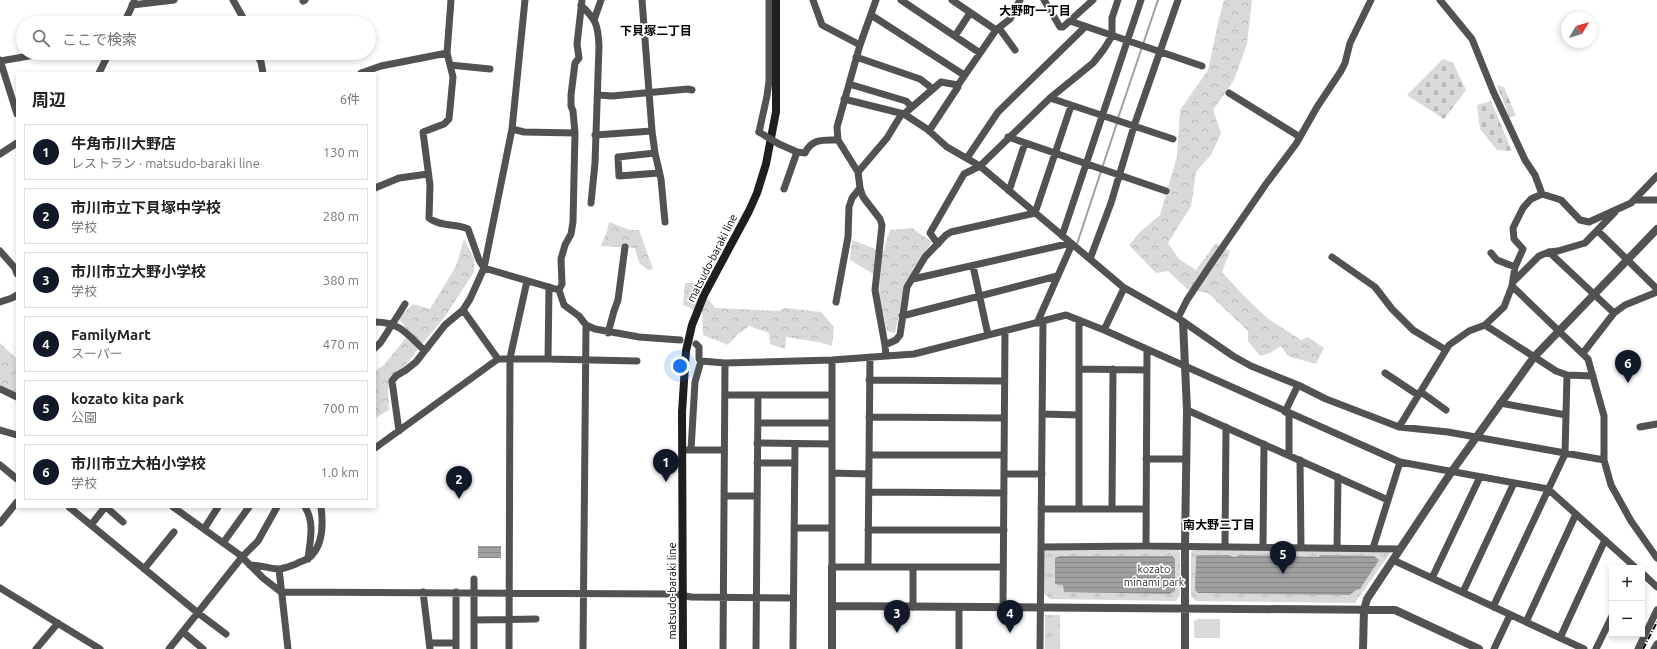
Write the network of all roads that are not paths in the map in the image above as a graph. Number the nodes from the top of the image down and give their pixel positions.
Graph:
1 (174, 0) edge
2 (233, 0) edge
3 (451, 0) edge
4 (525, 0) edge
5 (601, 0) edge
6 (642, 0) edge
7 (769, 0) edge
8 (776, 0) edge
9 (814, 0) edge
10 (876, 0) edge
11 (901, 0) edge
12 (952, 0) edge
13 (1020, 0) edge
14 (1044, 0) edge
15 (1093, 0) edge
16 (1118, 0) edge
17 (1141, 0) edge
18 (1178, 0) edge
19 (1371, 0) edge
20 (1440, 0) edge
21 (581, 2) edge
22 (134, 3) edge
23 (970, 13) junction
24 (871, 14) junction
25 (128, 16) edge
26 (242, 16) edge
27 (594, 20) junction
28 (1070, 22) junction
29 (1085, 27) junction
30 (997, 29) junction
31 (955, 36) junction
32 (1112, 36) junction
33 (1127, 42) junction
34 (860, 45) junction
35 (1015, 50) dead end
36 (1160, 52) junction
37 (447, 53) junction
38 (980, 53) junction
39 (856, 57) junction
40 (16, 58) edge
41 (0, 60) edge
42 (106, 60) edge
43 (260, 60) edge
44 (450, 64) junction
45 (1202, 66) dead end
46 (490, 70) dead end
47 (100, 72) edge
48 (262, 72) edge
49 (364, 72) edge
50 (964, 76) junction
51 (849, 84) junction
52 (958, 85) junction
53 (933, 89) junction
54 (692, 90) dead end
55 (649, 93) junction
56 (1229, 93) dead end
57 (598, 95) junction
58 (1050, 98) junction
59 (844, 99) junction
60 (1071, 106) junction
61 (912, 107) junction
62 (16, 111) edge
63 (904, 114) junction
64 (1102, 116) junction
65 (1134, 126) junction
66 (512, 129) junction
67 (652, 131) junction
68 (929, 131) junction
69 (575, 133) junction
70 (595, 135) junction
71 (1008, 137) junction
72 (1300, 137) junction
73 (1173, 139) dead end
74 (838, 140) junction
75 (1025, 143) junction
76 (16, 144) edge
77 (797, 152) junction
78 (655, 153) junction
79 (1055, 153) junction
80 (0, 154) edge
81 (966, 158) junction
82 (1086, 164) junction
83 (980, 166) junction
84 (858, 172) junction
85 (659, 173) junction
86 (428, 174) junction
87 (1119, 175) junction
88 (1657, 176) edge
89 (376, 188) edge
90 (860, 188) junction
91 (784, 189) dead end
92 (1009, 191) junction
93 (1166, 191) dead end
94 (1542, 194) junction
95 (1634, 200) junction
96 (1657, 200) edge
97 (591, 203) dead end
98 (1616, 211) junction
99 (1035, 212) junction
100 (665, 222) dead end
101 (1657, 229) edge
102 (1598, 231) junction
103 (1062, 236) junction
104 (938, 244) junction
105 (1072, 244) junction
106 (625, 248) dead end
107 (0, 251) edge
108 (1549, 252) junction
109 (1491, 254) dead end
110 (1332, 257) dead end
111 (1090, 259) junction
112 (1628, 259) junction
113 (973, 266) junction
114 (1515, 267) junction
115 (484, 268) junction
116 (16, 271) edge
117 (1057, 276) junction
118 (913, 279) junction
119 (528, 281) junction
120 (1513, 284) junction
121 (549, 287) junction
122 (1124, 288) junction
123 (559, 290) junction
124 (1657, 290) edge
125 (1594, 295) junction
126 (16, 296) edge
127 (979, 296) junction
128 (0, 302) edge
129 (836, 302) dead end
130 (405, 304) dead end
131 (463, 310) junction
132 (1614, 313) junction
133 (902, 316) junction
134 (1181, 320) junction
135 (1079, 321) junction
136 (376, 322) edge
137 (1040, 322) junction
138 (392, 324) junction
139 (586, 325) junction
140 (1485, 325) junction
141 (1104, 330) junction
142 (1004, 331) junction
143 (1560, 331) junction
144 (608, 333) junction
145 (988, 335) junction
146 (680, 340) dead end
147 (696, 344) dead end
148 (885, 345) junction
149 (376, 347) edge
150 (424, 350) junction
151 (1446, 350) junction
152 (1148, 351) junction
153 (1583, 353) junction
154 (886, 356) junction
155 (870, 357) junction
156 (1534, 357) junction
157 (510, 358) junction
158 (498, 359) junction
159 (548, 359) junction
160 (586, 360) junction
161 (832, 360) junction
162 (637, 361) dead end
163 (701, 361) junction
164 (725, 363) junction
165 (1185, 366) junction
166 (1079, 369) junction
167 (1113, 369) junction
168 (1147, 370) junction
169 (1385, 374) dead end
170 (1567, 375) junction
171 (1593, 376) junction
172 (869, 380) junction
173 (1004, 381) junction
174 (1298, 385) junction
175 (0, 389) edge
176 (1419, 393) junction
177 (725, 395) junction
178 (758, 395) junction
179 (832, 395) junction
180 (16, 397) edge
181 (1500, 403) junction
182 (1187, 410) junction
183 (1446, 410) dead end
184 (1287, 413) junction
185 (1042, 414) junction
186 (1079, 415) junction
187 (1566, 416) junction
188 (869, 417) junction
189 (1004, 418) junction
190 (758, 423) junction
191 (832, 423) junction
192 (1657, 424) edge
193 (1226, 427) junction
194 (1640, 427) dead end
195 (1399, 428) junction
196 (0, 430) edge
197 (399, 431) junction
198 (16, 435) edge
199 (1475, 437) junction
200 (757, 443) junction
201 (794, 444) junction
202 (832, 444) junction
203 (1264, 444) junction
204 (376, 447) edge
205 (687, 450) junction
206 (724, 450) junction
207 (1565, 454) junction
208 (869, 455) junction
209 (1004, 455) junction
210 (1289, 455) junction
211 (1146, 459) junction
212 (1186, 459) junction
213 (1300, 460) junction
214 (1604, 460) junction
215 (757, 462) junction
216 (794, 462) junction
217 (1400, 462) junction
218 (0, 465) edge
219 (1452, 472) junction
220 (832, 473) junction
221 (869, 474) junction
222 (1004, 474) junction
223 (1042, 474) junction
224 (1338, 477) junction
225 (1480, 477) junction
226 (16, 478) edge
227 (1514, 483) junction
228 (1548, 489) junction
229 (869, 492) junction
230 (1004, 493) junction
231 (724, 496) junction
232 (757, 496) junction
233 (1388, 500) junction
234 (16, 503) edge
235 (70, 508) edge
236 (105, 508) edge
237 (107, 508) edge
238 (174, 508) edge
239 (217, 508) edge
240 (248, 508) edge
241 (277, 508) edge
242 (306, 508) edge
243 (321, 508) edge
244 (1041, 509) junction
245 (1079, 509) junction
246 (1112, 509) junction
247 (1146, 509) junction
248 (1576, 514) junction
249 (123, 522) dead end
250 (0, 523) edge
251 (91, 525) junction
252 (794, 528) junction
253 (832, 528) junction
254 (204, 529) junction
255 (868, 530) junction
256 (1004, 530) junction
257 (174, 532) dead end
258 (1605, 540) junction
259 (224, 543) junction
260 (1146, 546) junction
261 (1041, 547) junction
262 (1185, 547) junction
263 (1225, 547) junction
264 (1263, 547) junction
265 (1300, 548) junction
266 (1337, 548) junction
267 (1373, 548) junction
268 (1400, 549) junction
269 (242, 557) junction
270 (1657, 558) edge
271 (308, 559) junction
272 (1393, 560) junction
273 (250, 565) junction
274 (1632, 565) edge
275 (832, 566) junction
276 (868, 567) junction
277 (913, 567) junction
278 (1003, 567) junction
279 (144, 569) junction
280 (279, 569) junction
281 (1645, 577) edge
282 (1432, 578) junction
283 (474, 579) dead end
284 (1657, 587) edge
285 (0, 588) edge
286 (281, 592) junction
287 (423, 592) junction
288 (456, 592) junction
289 (475, 592) junction
290 (510, 592) junction
291 (1463, 592) junction
292 (584, 593) junction
293 (684, 596) junction
294 (724, 597) junction
295 (756, 598) junction
296 (793, 598) junction
297 (832, 606) junction
298 (913, 607) junction
299 (959, 607) junction
300 (1493, 607) junction
301 (1003, 608) junction
302 (1041, 608) junction
303 (1185, 608) junction
304 (1364, 610) junction
305 (1657, 610) edge
306 (198, 613) junction
307 (1510, 615) junction
308 (510, 619) junction
309 (536, 619) dead end
310 (474, 620) junction
311 (1526, 622) junction
312 (1609, 622) edge
313 (58, 623) junction
314 (183, 632) junction
315 (226, 634) dead end
316 (1560, 638) junction
317 (1657, 644) edge
318 (90, 646) edge
319 (430, 646) edge
320 (456, 646) edge
321 (36, 649) edge
322 (100, 649) edge
323 (169, 649) edge
324 (202, 649) edge
325 (288, 649) edge
326 (474, 649) edge
327 (510, 649) edge
328 (583, 649) edge
329 (683, 649) edge
330 (723, 649) edge
331 (756, 649) edge
332 (793, 649) edge
333 (832, 649) edge
334 (958, 649) edge
335 (1040, 649) edge
336 (1185, 649) edge
337 (1363, 649) edge
338 (1479, 649) edge
339 (1494, 649) edge
340 (1584, 649) edge
341 (1596, 649) edge
342 (1638, 649) edge
343 (1654, 649) edge

1 - 22 street
2 - 26 street
3 - 37 street
4 - 66 street
5 - 27 street
6 - 55 street
7 - 77 street, bridge
8 - 205 main road, matsudo-baraki line
9 - 34 street
10 - 24 street
11 - 31 street
12 - 23 street
13 - 30 street
14 - 28 street
15 - 28 street
16 - 32 street
17 - 33 street
18 - 36 street
19 - 72 street
20 - 94 street
21 - 27 street
21 - 69 street
22 - 25 street
23 - 30 street
23 - 31 street
24 - 34 street
24 - 50 street
27 - 57 street
28 - 29 street
29 - 32 street
29 - 81 street
30 - 35 street
30 - 38 street
31 - 38 street
32 - 33 street
32 - 58 street
33 - 36 street
33 - 64 street
34 - 39 street
36 - 45 street
36 - 65 street
37 - 44 street
37 - 49 street
38 - 50 street
39 - 51 street
39 - 53 street
40 - 41 street
41 - 62 street
42 - 47 street
43 - 48 street
44 - 46 street
44 - 86 street
50 - 52 street
51 - 59 street
51 - 61 street
52 - 53 street
52 - 68 street
53 - 61 street
54 - 55 street
55 - 57 street
55 - 67 street
56 - 72 street
57 - 70 street
58 - 60 street
58 - 71 street
59 - 63 street
59 - 74 street
60 - 64 street
60 - 79 street
61 - 63 street
63 - 68 street
63 - 84 street
64 - 65 street
64 - 82 street
65 - 73 street
65 - 87 street
66 - 69 street
66 - 115 street
67 - 70 street
67 - 78 street
68 - 81 street
69 - 123 street
70 - 97 street
71 - 75 street
71 - 83 street
72 - 134 street
74 - 77 street
74 - 84 street
75 - 79 street
75 - 92 street
76 - 80 street
77 - 91 street
78 - 85 street
78 - 85 street
79 - 82 street
79 - 99 street
81 - 83 street
82 - 87 street
82 - 103 street
83 - 92 street
83 - 104 street
84 - 90 street
85 - 100 street
86 - 89 street
86 - 115 street
87 - 93 street
87 - 111 street
88 - 95 street
90 - 129 street
90 - 148 street
92 - 99 street
94 - 98 street
94 - 114 street
95 - 96 street
95 - 98 street
98 - 102 street
99 - 103 street
99 - 104 street
101 - 112 street
102 - 108 street
102 - 112 street
103 - 105 street
104 - 118 street
105 - 111 street
105 - 113 street
105 - 117 street
106 - 144 street
107 - 116 street
108 - 120 street
108 - 125 street
109 - 114 street
110 - 151 street
111 - 122 street
112 - 124 street
112 - 125 street
113 - 118 street
113 - 127 street
114 - 120 street
115 - 119 street
115 - 131 street
117 - 127 street
117 - 137 street
118 - 133 street
119 - 121 street
119 - 157 street
120 - 140 street
120 - 143 street
121 - 123 street
121 - 159 street
122 - 134 street
122 - 141 street
123 - 139 street
124 - 132 street
125 - 132 street
125 - 143 street
126 - 128 street
127 - 133 street
127 - 145 street
130 - 138 street
131 - 150 street
131 - 158 street
132 - 153 street
133 - 148 street
134 - 165 street
134 - 174 street
135 - 137 street
135 - 141 street
135 - 166 street
136 - 138 street
137 - 142 street
137 - 185 street
138 - 149 street
138 - 150 street
139 - 144 street
139 - 160 street
140 - 151 street
140 - 156 street
141 - 152 street
142 - 145 street
142 - 173 street
143 - 153 street
143 - 156 street
144 - 146 street
145 - 154 street
147 - 163 street
148 - 154 street
150 - 197 street
151 - 176 street
152 - 165 street
152 - 168 street
153 - 171 street
154 - 155 street
155 - 161 street
155 - 172 street
156 - 170 street
156 - 181 street
157 - 158 street
157 - 159 street
157 - 290 street
158 - 197 street
159 - 160 street
160 - 162 street
160 - 292 street
161 - 164 street
161 - 179 street
163 - 164 street
163 - 205 street
164 - 177 street
165 - 182 street
165 - 184 street
166 - 167 street
166 - 186 street
167 - 168 street
167 - 246 street
168 - 211 street
169 - 176 street
170 - 171 street
170 - 187 street
171 - 214 street
172 - 173 street
172 - 188 street
173 - 189 street
174 - 184 street
174 - 195 street
175 - 180 street
176 - 183 street
176 - 195 street
177 - 178 street
177 - 206 street
178 - 179 street
178 - 190 street
179 - 191 street
181 - 187 street
181 - 199 street
182 - 193 street
182 - 212 street
184 - 210 street
184 - 217 street
185 - 186 street
185 - 223 street
186 - 245 street
187 - 207 street
188 - 189 street
188 - 208 street
189 - 209 street
190 - 191 street
190 - 200 street
191 - 202 street
192 - 194 street
193 - 203 street
193 - 263 street
195 - 199 street
196 - 198 street
197 - 204 street
199 - 207 street
199 - 219 street
200 - 201 street
200 - 215 street
201 - 202 street
201 - 216 street
202 - 220 street
203 - 210 street
203 - 264 street
205 - 206 street
205 - 293 main road, matsudo-baraki line
206 - 231 street
207 - 214 street
207 - 228 street
208 - 209 street
208 - 221 street
209 - 222 street
210 - 213 street
211 - 212 street
211 - 247 street
212 - 262 street
213 - 224 street
213 - 265 street
214 - 270 street
215 - 216 street
215 - 232 street
216 - 252 street
217 - 219 street
217 - 233 street
218 - 226 street
219 - 225 street
219 - 268 street
220 - 221 street
220 - 253 street
221 - 229 street
222 - 223 street
222 - 230 street
223 - 244 street
224 - 233 street
224 - 266 street
225 - 227 street
225 - 282 street
227 - 228 street
227 - 291 street
228 - 248 street
228 - 300 street
229 - 230 street
229 - 255 street
230 - 256 street
231 - 232 street
231 - 294 street
232 - 295 street
233 - 267 street
234 - 250 street
235 - 251 street
236 - 251 street
237 - 249 street
238 - 254 street
239 - 254 street
240 - 259 street
241 - 269 street
242 - 271 street
243 - 271 street
244 - 245 street
244 - 261 street
245 - 246 street
246 - 247 street
247 - 260 street
248 - 258 street
248 - 311 street
251 - 279 street
252 - 253 street
252 - 296 street
253 - 275 street
254 - 259 street
255 - 256 street
255 - 276 street
256 - 278 street
257 - 279 street
258 - 274 street
258 - 316 street
259 - 269 street
260 - 261 street
260 - 262 street
261 - 302 street
262 - 263 street
262 - 303 street
263 - 264 street
264 - 265 street
265 - 266 street
266 - 267 street
267 - 268 street
268 - 272 street
269 - 273 street
269 - 306 street
271 - 280 street
272 - 282 street
272 - 304 street
273 - 280 street
273 - 286 street
275 - 276 street
275 - 297 street
276 - 277 street
277 - 278 street
277 - 298 street
278 - 301 street
279 - 306 street
280 - 286 street
281 - 284 street
282 - 291 street
283 - 289 street
285 - 313 street
286 - 287 street
286 - 325 street
287 - 288 street
287 - 319 street
288 - 289 street
288 - 320 street
289 - 290 street
289 - 310 street
290 - 292 street
290 - 308 street
291 - 300 street
292 - 293 street
292 - 328 street
293 - 294 street
293 - 329 main road, matsudo-baraki line
294 - 295 street
294 - 330 street
295 - 296 street
295 - 331 street
296 - 332 street
297 - 298 street
297 - 333 street
298 - 299 street
299 - 301 street
299 - 334 street
300 - 307 street
301 - 302 street
302 - 303 street
302 - 335 street
303 - 304 street
303 - 336 street
304 - 337 street
304 - 338 street
305 - 342 street
306 - 314 street
306 - 315 street
307 - 311 street
307 - 339 street
308 - 309 street
308 - 310 street
308 - 327 street
310 - 326 street
311 - 316 street
312 - 341 street
313 - 318 street
313 - 321 street
314 - 323 street
314 - 324 street
316 - 340 street
317 - 343 street
318 - 322 street
319 - 320 street

